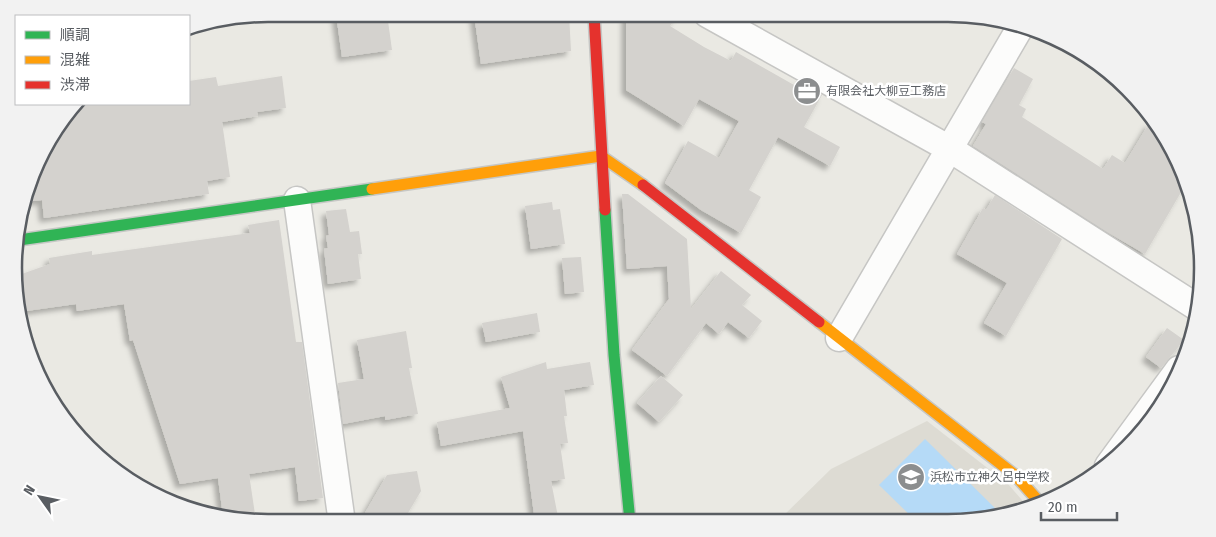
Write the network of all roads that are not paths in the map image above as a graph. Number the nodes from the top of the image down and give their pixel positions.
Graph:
1 (594, 22) edge
2 (721, 22) edge
3 (1018, 33) edge
4 (950, 149) junction
5 (601, 156) junction
6 (297, 200) junction
7 (25, 239) edge
8 (1191, 304) edge
9 (840, 338) junction
10 (1036, 498) edge
11 (341, 514) edge
12 (629, 514) edge

1 - 5 street
2 - 4 street
3 - 4 street
4 - 8 street
4 - 9 street
5 - 6 street
5 - 9 street
5 - 12 street
6 - 7 street
6 - 11 street
9 - 10 street

